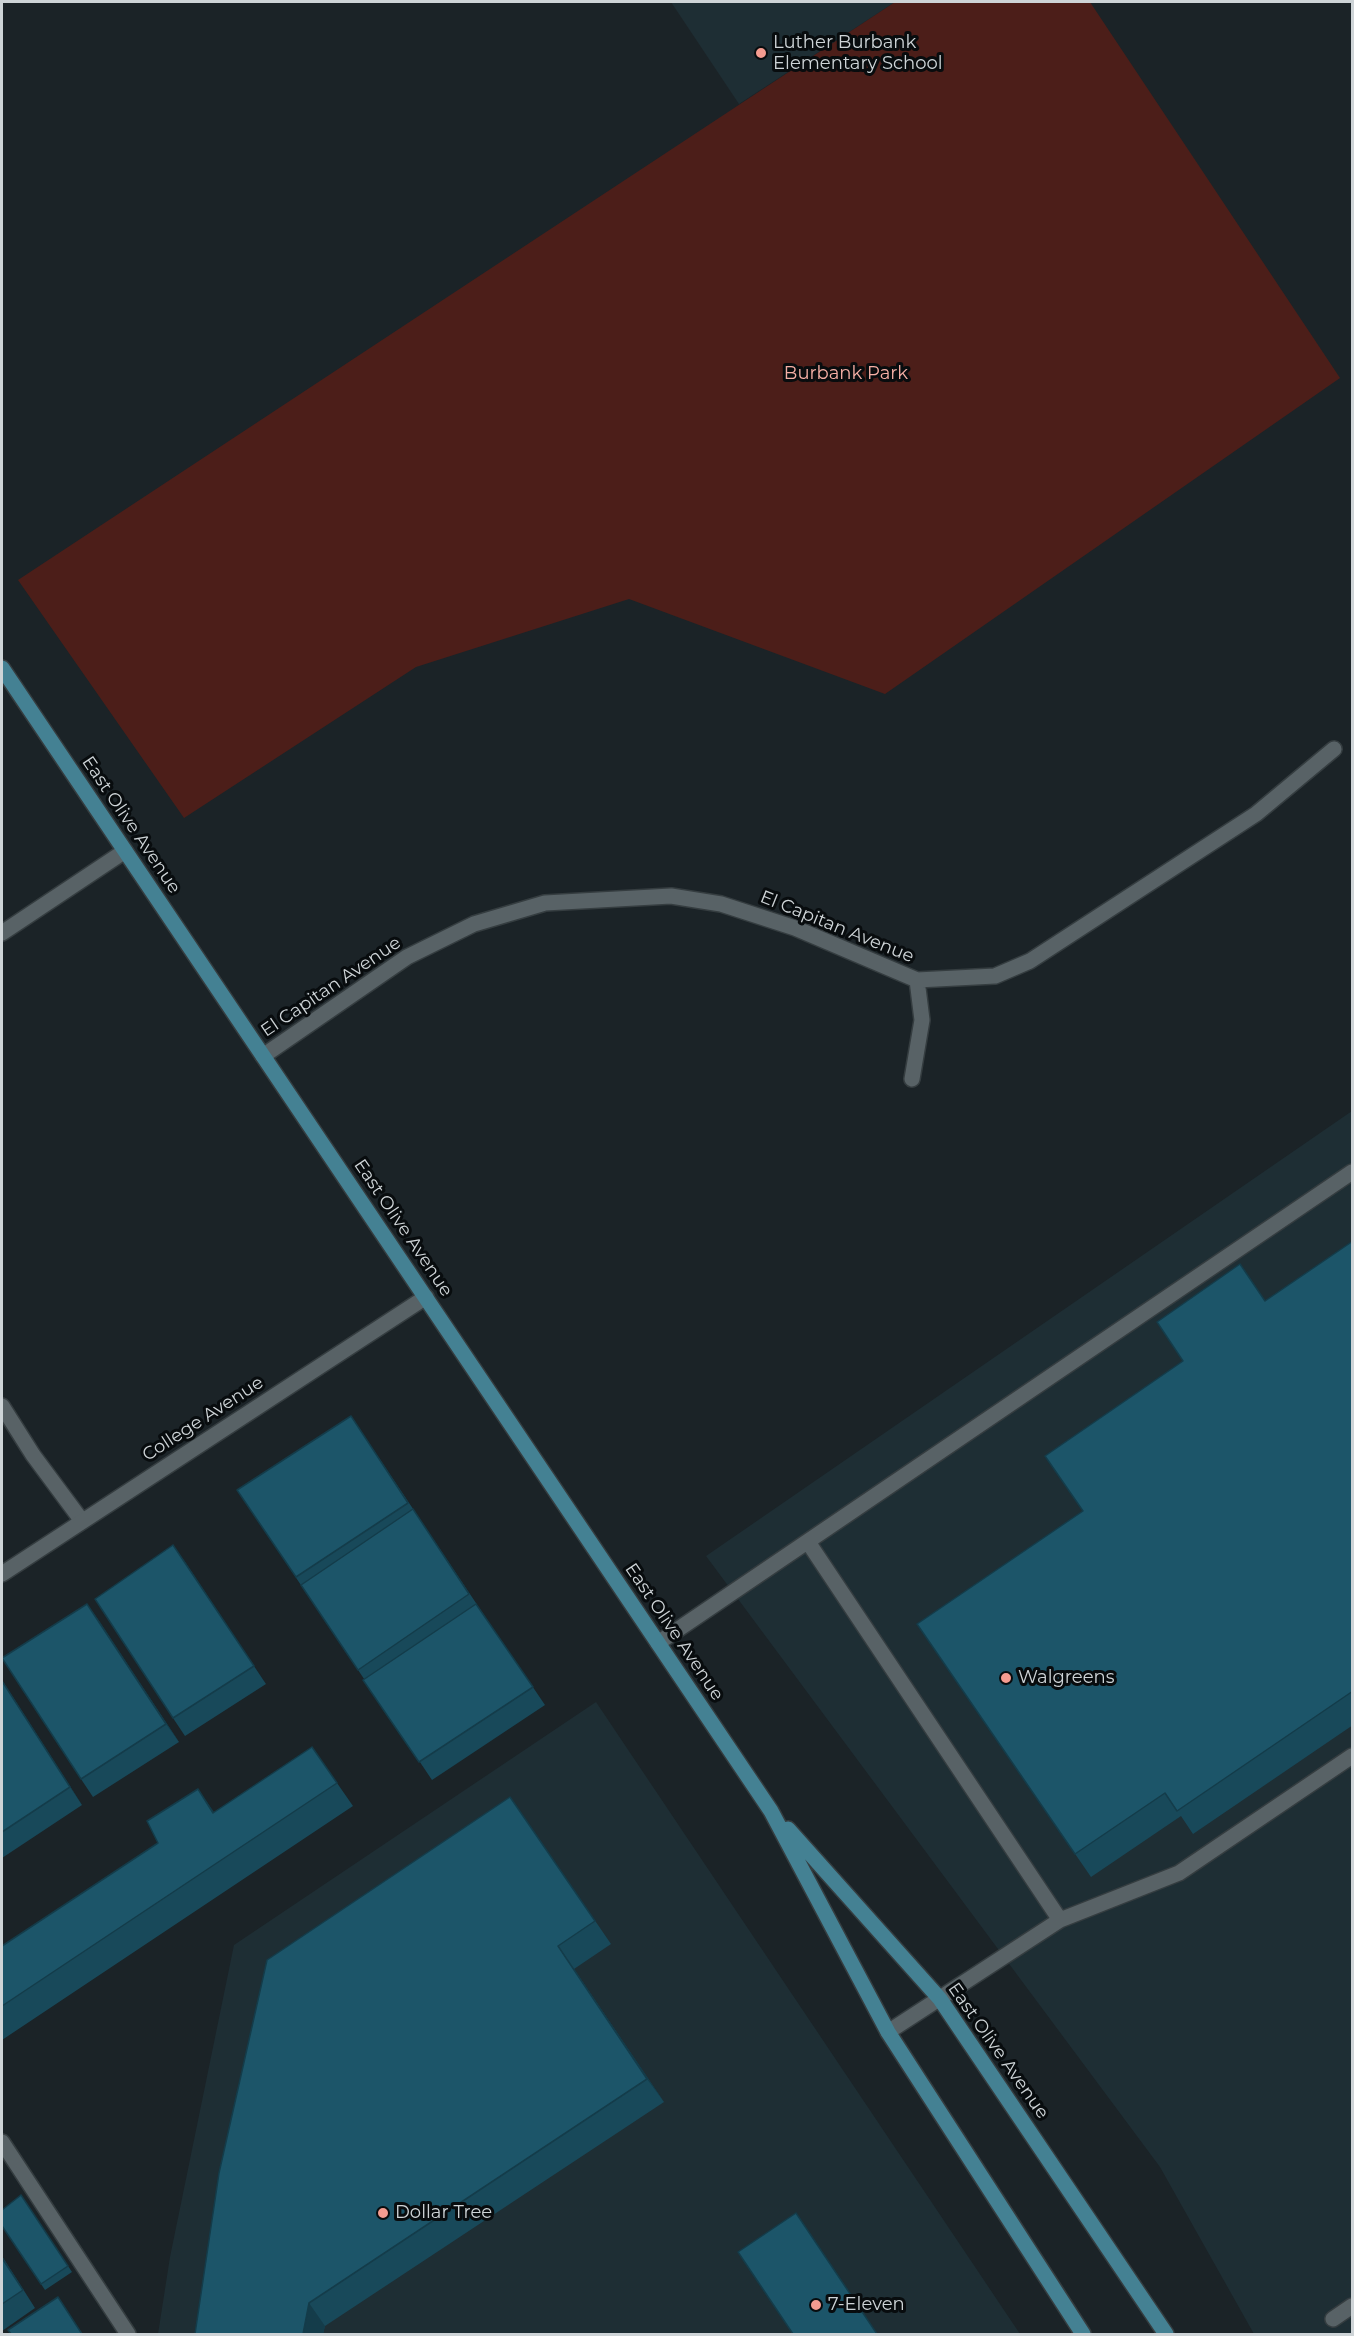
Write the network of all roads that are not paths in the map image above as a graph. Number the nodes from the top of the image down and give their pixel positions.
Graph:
1 (2, 668) edge
2 (1334, 749) dead end
3 (125, 851) junction
4 (2, 933) edge
5 (917, 980) junction
6 (263, 1056) junction
7 (912, 1079) dead end
8 (1353, 1172) edge
9 (426, 1298) junction
10 (2, 1406) edge
11 (82, 1521) junction
12 (808, 1542) junction
13 (2, 1574) edge
14 (658, 1643) junction
15 (1353, 1756) edge
16 (771, 1811) junction
17 (1060, 1920) junction
18 (940, 1999) junction
19 (888, 2032) junction
20 (3, 2149) edge
21 (1353, 2306) edge
22 (1333, 2319) dead end
23 (128, 2334) edge
24 (1083, 2334) edge
25 (1166, 2334) edge

1 - 3 main road, East Olive Avenue
2 - 5 street, El Capitan Avenue
3 - 4 street
3 - 6 main road, East Olive Avenue
5 - 6 street, El Capitan Avenue
5 - 7 street
6 - 9 main road, East Olive Avenue
8 - 12 street
9 - 11 street, College Avenue
9 - 14 main road, East Olive Avenue
10 - 11 street
11 - 13 street, College Avenue
12 - 14 street
12 - 17 street
14 - 16 main road, East Olive Avenue
15 - 17 street
16 - 18 main road, East Olive Avenue
16 - 19 main road, East Olive Avenue
17 - 18 street
18 - 19 street
18 - 25 main road, East Olive Avenue
19 - 24 main road, East Olive Avenue
20 - 23 street
21 - 22 street

